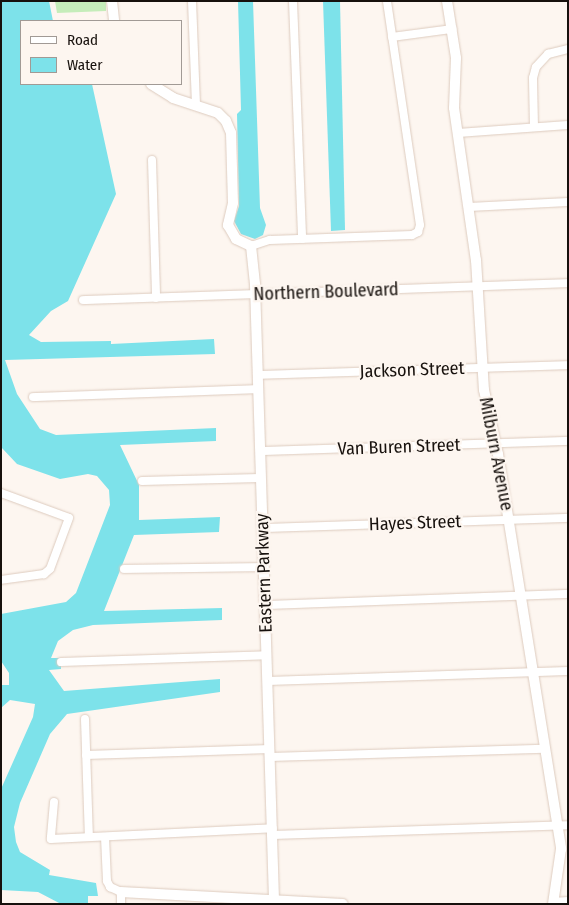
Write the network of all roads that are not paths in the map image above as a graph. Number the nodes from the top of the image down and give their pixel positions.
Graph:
1 (112, 1) edge
2 (192, 1) edge
3 (294, 1) edge
4 (387, 1) edge
5 (447, 1) edge
6 (114, 20) edge
7 (452, 29) junction
8 (392, 37) junction
9 (568, 49) edge
10 (153, 85) edge
11 (196, 106) junction
12 (534, 126) junction
13 (568, 126) edge
14 (458, 132) junction
15 (152, 160) dead end
16 (568, 202) edge
17 (469, 207) junction
18 (302, 239) junction
19 (251, 246) junction
20 (568, 283) edge
21 (476, 286) junction
22 (254, 294) junction
23 (156, 298) junction
24 (83, 300) dead end
25 (568, 365) edge
26 (481, 368) junction
27 (257, 376) junction
28 (257, 389) junction
29 (33, 397) dead end
30 (568, 441) edge
31 (496, 444) junction
32 (260, 451) junction
33 (260, 478) junction
34 (142, 481) dead end
35 (1, 494) edge
36 (568, 518) edge
37 (508, 520) junction
38 (262, 528) junction
39 (264, 567) junction
40 (124, 569) dead end
41 (1, 580) edge
42 (568, 594) edge
43 (520, 596) junction
44 (265, 605) junction
45 (267, 656) junction
46 (61, 662) dead end
47 (568, 671) edge
48 (532, 672) junction
49 (268, 681) junction
50 (85, 719) dead end
51 (544, 749) junction
52 (270, 753) junction
53 (86, 755) junction
54 (54, 802) dead end
55 (562, 825) edge
56 (273, 832) junction
57 (89, 837) junction
58 (105, 837) junction
59 (121, 892) junction
60 (274, 900) junction
61 (568, 901) edge
62 (553, 903) edge
63 (121, 904) edge
64 (343, 904) edge

1 - 6 street
2 - 11 street
3 - 18 street
4 - 8 street
5 - 7 street, Milburn Avenue
7 - 8 street
7 - 14 street, Milburn Avenue
8 - 18 street
9 - 12 street
10 - 11 street
11 - 19 street
12 - 13 street
12 - 14 street
14 - 17 street, Milburn Avenue
15 - 23 street
16 - 17 street
17 - 21 street, Milburn Avenue
18 - 19 street
19 - 22 street, Eastern Parkway
20 - 21 street, Northern Boulevard
21 - 22 street, Northern Boulevard
21 - 26 street, Milburn Avenue
22 - 23 street, Northern Boulevard
22 - 27 street, Eastern Parkway
23 - 24 street, Northern Boulevard
25 - 26 street, Jackson Street
26 - 27 street, Jackson Street
26 - 31 street, Milburn Avenue
27 - 28 street, Eastern Parkway
28 - 29 street
28 - 32 street, Eastern Parkway
30 - 31 street, Van Buren Street
31 - 32 street, Van Buren Street
31 - 37 street, Milburn Avenue
32 - 33 street, Eastern Parkway
33 - 34 street
33 - 38 street, Eastern Parkway
35 - 41 street
36 - 37 street, Hayes Street
37 - 38 street, Hayes Street
37 - 43 street, Milburn Avenue
38 - 39 street, Eastern Parkway
39 - 40 street
39 - 44 street, Eastern Parkway
42 - 43 street
43 - 44 street
43 - 48 street, Milburn Avenue
44 - 45 street, Eastern Parkway
45 - 46 street
45 - 49 street, Eastern Parkway
47 - 48 street
48 - 49 street
48 - 51 street, Milburn Avenue
49 - 52 street, Eastern Parkway
50 - 53 street
51 - 52 street
51 - 55 street, Milburn Avenue
52 - 53 street
52 - 56 street, Eastern Parkway
53 - 57 street
54 - 57 street
55 - 56 street
55 - 62 street, Milburn Avenue
56 - 58 street
56 - 60 street, Eastern Parkway
57 - 58 street
58 - 59 street
59 - 60 street
59 - 63 street
60 - 64 street
61 - 62 street

